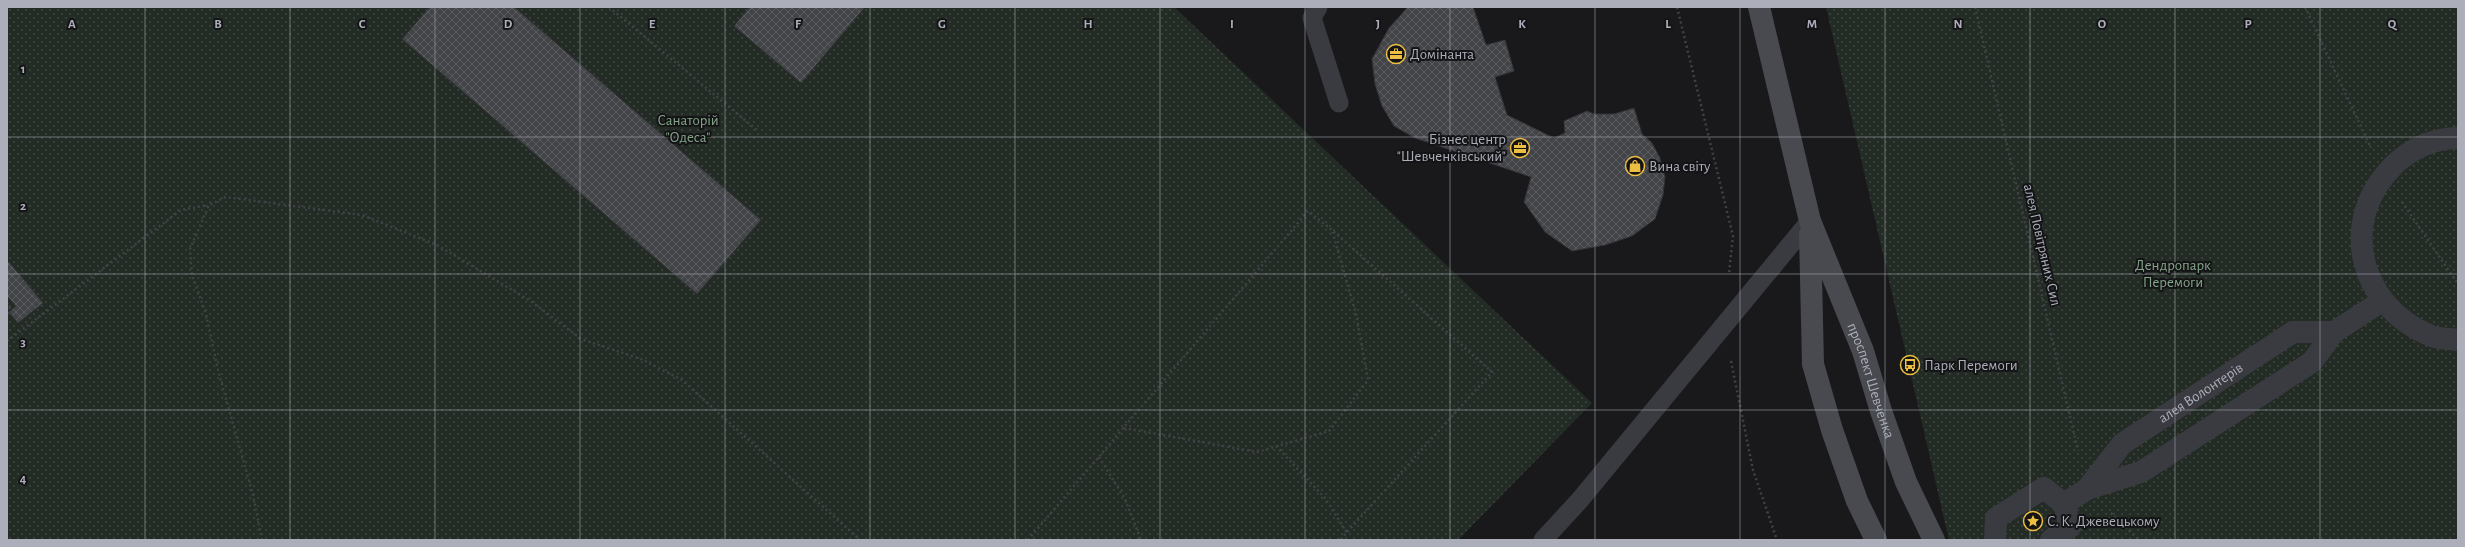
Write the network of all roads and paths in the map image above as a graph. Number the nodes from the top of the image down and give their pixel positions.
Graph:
1 (610, 7) edge
2 (1318, 7) edge
3 (1677, 7) edge
4 (1759, 7) edge
5 (1975, 7) edge
6 (2305, 7) edge
7 (1339, 103) dead end
8 (758, 131) dead end
9 (2458, 138) edge
10 (2384, 175) junction
11 (209, 205) junction
12 (1810, 221) junction
13 (1332, 230) junction
14 (1729, 281) dead end
15 (2458, 284) edge
16 (2382, 301) junction
17 (7, 303) edge
18 (7, 315) edge
19 (1724, 325) junction
20 (2334, 332) junction
21 (2458, 340) edge
22 (7, 341) edge
23 (1124, 428) junction
24 (1276, 446) junction
25 (1099, 457) junction
26 (2087, 489) junction
27 (2064, 504) junction
28 (1347, 533) junction
29 (262, 540) edge
30 (860, 540) edge
31 (1028, 540) edge
32 (1141, 540) edge
33 (1340, 540) edge
34 (1543, 540) edge
35 (1777, 540) edge
36 (1876, 540) edge
37 (1934, 540) edge
38 (1995, 540) edge
39 (2051, 540) edge
40 (2139, 540) edge

1 - 8 path
2 - 7 lane
3 - 14 path
4 - 12 main road, проспект Шевченка
5 - 26 path, алея Повітряних Сил
6 - 10 path
9 - 10 street
10 - 15 path
10 - 16 street
11 - 22 path
11 - 29 path
11 - 30 path
12 - 19 lane
12 - 36 main road, проспект Шевченка
12 - 37 main road, проспект Шевченка
13 - 23 path
13 - 24 path
13 - 28 path
16 - 20 street, алея Волонтерів
16 - 21 street
17 - 18 path
19 - 34 lane
19 - 35 path
20 - 26 street, алея Волонтерів
20 - 26 street, алея Волонтерів
23 - 24 path
23 - 25 path
24 - 28 path
25 - 31 path
25 - 32 path
26 - 27 street, алея Волонтерів
26 - 40 path
27 - 38 street
27 - 39 street
28 - 33 path

